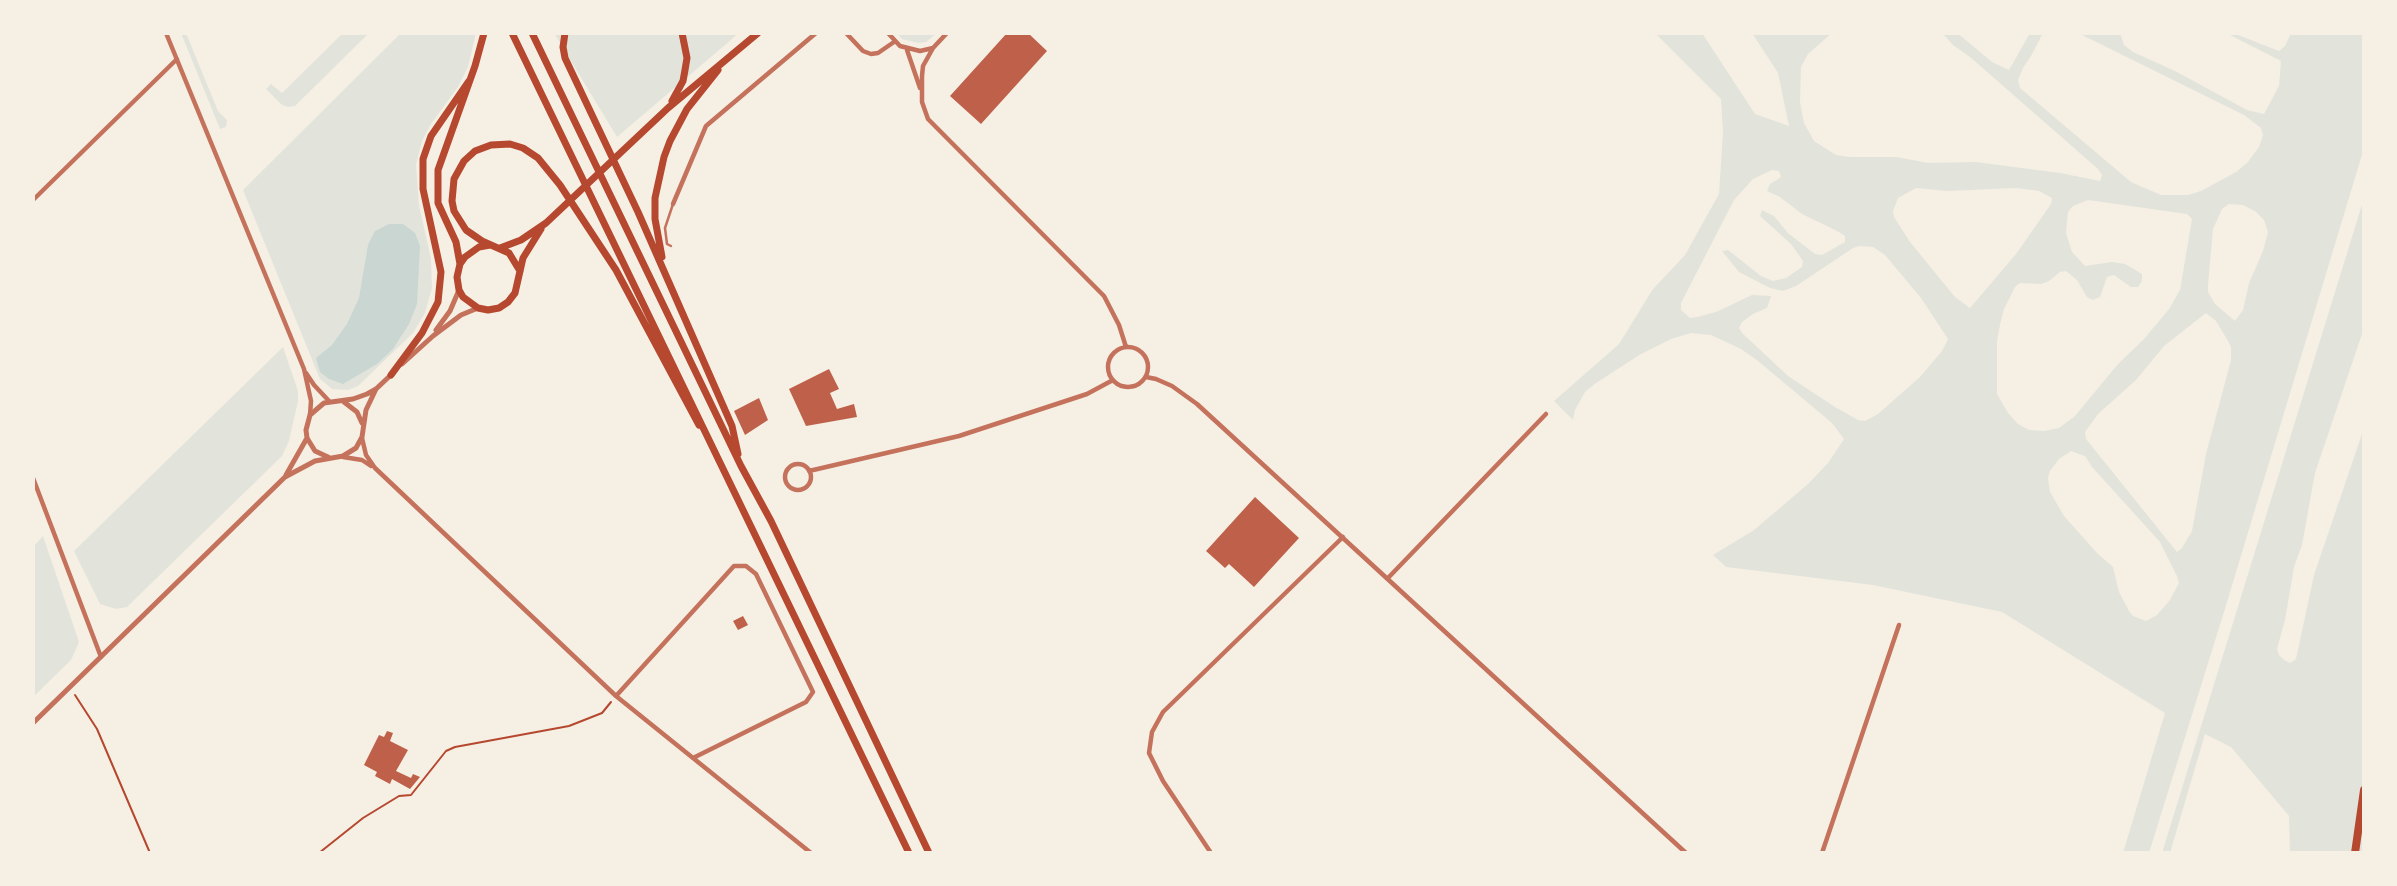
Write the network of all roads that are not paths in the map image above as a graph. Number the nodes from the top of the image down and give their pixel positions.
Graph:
1 (166, 33) edge
2 (484, 33) edge
3 (512, 33) edge
4 (532, 33) edge
5 (565, 33) edge
6 (682, 33) edge
7 (758, 33) edge
8 (816, 33) edge
9 (846, 33) edge
10 (888, 33) edge
11 (947, 33) edge
12 (894, 42) junction
13 (933, 48) junction
14 (906, 49) junction
15 (729, 56) junction
16 (177, 59) junction
17 (469, 80) junction
18 (921, 90) junction
19 (668, 108) junction
20 (33, 200) edge
21 (673, 204) joint
22 (546, 223) junction
23 (490, 245) junction
24 (671, 246) dead end
25 (500, 248) junction
26 (460, 264) junction
27 (520, 271) junction
28 (666, 275) junction
29 (459, 290) junction
30 (478, 308) junction
31 (433, 336) junction
32 (1126, 347) junction
33 (304, 369) junction
34 (391, 375) junction
35 (1146, 377) junction
36 (1113, 380) junction
37 (376, 389) junction
38 (330, 401) junction
39 (341, 401) junction
40 (1546, 414) dead end
41 (310, 415) junction
42 (362, 424) junction
43 (362, 437) junction
44 (307, 438) junction
45 (328, 457) junction
46 (343, 457) junction
47 (741, 466) junction
48 (375, 468) junction
49 (726, 471) junction
50 (809, 471) junction
51 (285, 477) junction
52 (33, 478) edge
53 (1343, 537) junction
54 (1388, 578) junction
55 (1899, 625) dead end
56 (101, 659) junction
57 (616, 696) junction
58 (33, 723) edge
59 (693, 758) junction
60 (2364, 790) edge
61 (811, 853) edge
62 (909, 853) edge
63 (929, 853) edge
64 (1211, 853) edge
65 (1686, 853) edge
66 (1822, 853) edge
67 (2355, 853) edge

1 - 16 street
2 - 17 highway
3 - 49 highway
4 - 47 highway
5 - 28 highway
6 - 19 highway
7 - 15 highway
8 - 21 street
9 - 12 street
10 - 12 street
11 - 13 street
12 - 14 street
13 - 14 street
13 - 18 street
14 - 18 street
15 - 19 highway
15 - 28 highway
16 - 20 street
16 - 33 street
17 - 26 highway
17 - 34 highway
18 - 32 street
19 - 22 highway
21 - 24 lane
22 - 25 highway
22 - 27 highway
23 - 25 highway
23 - 26 highway
23 - 49 highway
25 - 27 highway
26 - 29 highway
27 - 30 highway
28 - 47 highway
29 - 30 highway
29 - 31 street
30 - 31 street
31 - 34 street
32 - 35 street
32 - 36 street
33 - 38 street
33 - 41 street
34 - 37 street
35 - 36 street
35 - 53 street
36 - 50 street
37 - 39 street
37 - 42 street
38 - 39 street
38 - 41 street
39 - 42 street
40 - 54 street
41 - 44 street
42 - 43 street
43 - 46 street
43 - 48 street
44 - 45 street
44 - 51 street
45 - 46 street
45 - 51 street
46 - 48 street
47 - 63 highway
48 - 57 street
49 - 62 highway
50 - 50 street
51 - 56 street
52 - 56 street
53 - 54 street
53 - 64 street
54 - 65 street
55 - 66 street
56 - 58 street
57 - 59 street
57 - 59 street
59 - 61 street
60 - 67 highway

